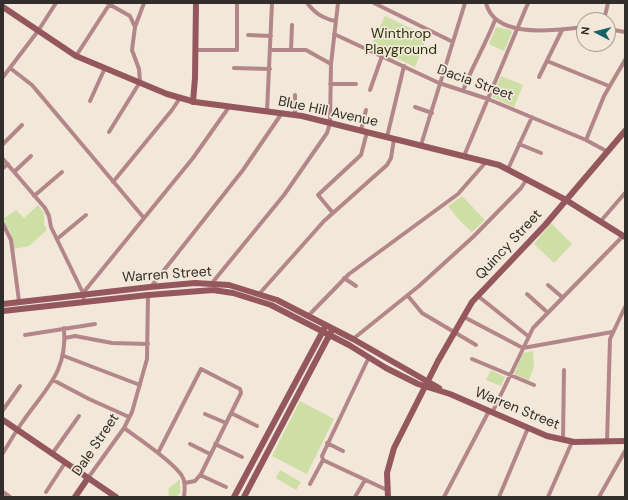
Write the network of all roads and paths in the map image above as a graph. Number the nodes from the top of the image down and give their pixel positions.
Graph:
1 (56, 3) edge
2 (144, 3) edge
3 (196, 3) edge
4 (237, 3) edge
5 (272, 3) edge
6 (307, 3) edge
7 (338, 3) edge
8 (374, 3) edge
9 (465, 3) edge
10 (486, 3) edge
11 (528, 3) edge
12 (108, 4) edge
13 (3, 7) edge
14 (495, 20) junction
15 (335, 21) junction
16 (292, 25) dead end
17 (135, 27) junction
18 (518, 27) junction
19 (576, 28) edge
20 (38, 30) junction
21 (562, 30) junction
22 (334, 34) junction
23 (248, 35) dead end
24 (271, 36) junction
25 (453, 42) junction
26 (196, 50) junction
27 (270, 50) junction
28 (291, 50) junction
29 (76, 56) junction
30 (382, 56) junction
31 (625, 60) edge
32 (547, 61) junction
33 (331, 64) junction
34 (404, 66) junction
35 (10, 68) junction
36 (105, 68) junction
37 (234, 68) dead end
38 (270, 69) junction
39 (3, 77) edge
40 (539, 77) dead end
41 (140, 82) junction
42 (330, 84) junction
43 (356, 84) dead end
44 (440, 84) junction
45 (609, 86) junction
46 (370, 90) dead end
47 (464, 91) junction
48 (295, 95) dead end
49 (180, 98) junction
50 (488, 99) junction
51 (90, 101) dead end
52 (193, 102) junction
53 (229, 107) junction
54 (415, 107) dead end
55 (366, 110) dead end
56 (267, 111) junction
57 (282, 113) junction
58 (432, 113) junction
59 (294, 114) junction
60 (532, 117) junction
61 (330, 122) junction
62 (22, 125) dead end
63 (364, 131) junction
64 (109, 132) dead end
65 (625, 132) edge
66 (387, 137) junction
67 (394, 139) junction
68 (586, 140) junction
69 (3, 144) edge
70 (519, 144) junction
71 (421, 145) junction
72 (608, 152) junction
73 (541, 153) dead end
74 (31, 156) dead end
75 (464, 156) junction
76 (3, 159) edge
77 (486, 162) junction
78 (8, 164) junction
79 (3, 168) edge
80 (508, 169) junction
81 (14, 172) junction
82 (62, 172) dead end
83 (527, 179) junction
84 (114, 182) junction
85 (625, 193) edge
86 (34, 196) junction
87 (566, 200) junction
88 (333, 213) junction
89 (86, 216) dead end
90 (144, 218) junction
91 (600, 222) junction
92 (3, 224) edge
93 (624, 236) edge
94 (57, 239) junction
95 (344, 278) junction
96 (212, 283) junction
97 (548, 285) dead end
98 (356, 286) dead end
99 (150, 287) junction
100 (83, 293) junction
101 (260, 293) junction
102 (527, 294) dead end
103 (148, 295) junction
104 (408, 296) junction
105 (478, 296) junction
106 (562, 297) junction
107 (19, 301) junction
108 (84, 301) junction
109 (3, 304) edge
110 (625, 307) edge
111 (3, 311) edge
112 (547, 312) junction
113 (308, 316) junction
114 (464, 317) junction
115 (95, 324) dead end
116 (64, 328) junction
117 (324, 328) junction
118 (332, 329) junction
119 (612, 332) junction
120 (454, 333) junction
121 (25, 335) dead end
122 (329, 335) junction
123 (528, 336) junction
124 (65, 338) junction
125 (353, 339) junction
126 (148, 344) junction
127 (476, 345) dead end
128 (522, 348) junction
129 (64, 356) junction
130 (369, 357) junction
131 (472, 359) dead end
132 (564, 370) dead end
133 (510, 374) junction
134 (53, 380) junction
135 (427, 384) junction
136 (140, 385) junction
137 (534, 385) dead end
138 (20, 386) dead end
139 (3, 410) edge
140 (491, 412) junction
141 (231, 413) junction
142 (205, 414) dead end
143 (79, 416) dead end
144 (129, 417) junction
145 (3, 420) edge
146 (226, 423) junction
147 (257, 426) dead end
148 (124, 428) junction
149 (528, 428) junction
150 (17, 430) junction
151 (562, 440) junction
152 (625, 441) edge
153 (572, 442) junction
154 (607, 442) junction
155 (327, 443) junction
156 (190, 444) dead end
157 (216, 444) junction
158 (343, 451) dead end
159 (625, 451) edge
160 (3, 452) edge
161 (158, 453) junction
162 (52, 454) junction
163 (210, 454) junction
164 (242, 457) dead end
165 (323, 460) junction
166 (65, 463) junction
167 (200, 475) junction
168 (88, 478) junction
169 (365, 480) junction
170 (185, 483) junction
171 (310, 484) dead end
172 (226, 487) dead end
173 (387, 490) junction
174 (3, 492) edge
175 (46, 492) dead end
176 (10, 497) edge
177 (75, 497) edge
178 (116, 497) edge
179 (184, 497) edge
180 (234, 497) edge
181 (244, 497) edge
182 (355, 497) edge
183 (388, 497) edge
184 (444, 497) edge
185 (498, 497) edge
186 (548, 497) edge
187 (599, 497) edge

1 - 20 street
2 - 17 street
3 - 26 main road
4 - 26 street
5 - 24 street
6 - 15 street
7 - 15 street
8 - 25 street
9 - 25 street
10 - 14 street
11 - 18 street
12 - 17 street
12 - 29 street
13 - 20 main road, Blue Hill Avenue
14 - 18 street
14 - 47 street
15 - 22 street
16 - 28 street
17 - 41 street
18 - 21 street
18 - 50 street
19 - 21 street
20 - 29 main road, Blue Hill Avenue
20 - 35 street
21 - 32 street
22 - 30 street, Dacia Street
22 - 33 street
23 - 24 street
24 - 27 street
25 - 44 street
26 - 52 main road
27 - 28 street
27 - 38 street
28 - 33 street
29 - 36 main road, Blue Hill Avenue
30 - 34 street, Dacia Street
30 - 46 street
31 - 45 street
32 - 40 street
32 - 45 street
33 - 42 street
34 - 44 street, Dacia Street
34 - 66 street
35 - 39 street
35 - 84 street
36 - 41 main road, Blue Hill Avenue
36 - 51 street
37 - 38 street
38 - 56 street
41 - 49 main road, Blue Hill Avenue
41 - 64 street
42 - 43 street
42 - 61 street
44 - 47 street, Dacia Street
44 - 58 street
45 - 68 street
47 - 50 street, Dacia Street
48 - 59 street
49 - 52 main road, Blue Hill Avenue
49 - 84 street
50 - 60 street, Dacia Street
50 - 75 street
52 - 53 main road, Blue Hill Avenue
53 - 56 main road, Blue Hill Avenue
53 - 90 street
54 - 58 street
55 - 63 street
56 - 57 main road, Blue Hill Avenue
57 - 59 main road, Blue Hill Avenue
57 - 99 street
58 - 71 street
59 - 61 main road, Blue Hill Avenue
60 - 68 street, Dacia Street
60 - 70 street
61 - 63 main road, Blue Hill Avenue
61 - 96 street
62 - 69 street
63 - 66 main road, Blue Hill Avenue
63 - 88 street
65 - 72 main road, Quincy Street
66 - 67 main road, Blue Hill Avenue
67 - 71 main road, Blue Hill Avenue
67 - 88 street
68 - 72 street, Dacia Street
70 - 73 street
70 - 80 street
71 - 75 main road, Blue Hill Avenue
72 - 87 main road, Quincy Street
74 - 81 street
75 - 77 main road, Blue Hill Avenue
76 - 78 street
77 - 80 main road, Blue Hill Avenue
77 - 95 street
78 - 79 street
78 - 81 street
80 - 83 main road, Blue Hill Avenue
81 - 86 street
82 - 86 street
83 - 87 main road, Blue Hill Avenue
83 - 104 street
84 - 90 street
85 - 91 street
86 - 94 street
87 - 91 main road, Blue Hill Avenue
87 - 105 main road, Quincy Street
88 - 101 street
89 - 94 street
90 - 100 street
91 - 93 main road, Blue Hill Avenue
92 - 107 street
93 - 106 street
94 - 100 street
95 - 98 street
95 - 113 street
96 - 99 main road, Warren Street
96 - 101 main road, Warren Street
97 - 106 street
99 - 100 main road, Warren Street
99 - 103 street, Dale Street
100 - 107 main road, Warren Street
100 - 108 street
101 - 113 main road, Warren Street
102 - 112 street
103 - 108 main road, Warren Street
103 - 117 main road, Warren Street
103 - 126 street, Dale Street
104 - 120 street
104 - 125 street
105 - 114 main road, Quincy Street
105 - 123 street
106 - 112 street
107 - 109 main road, Warren Street
108 - 111 main road, Warren Street
110 - 119 street
112 - 123 street
113 - 117 main road, Warren Street
114 - 120 main road, Quincy Street
114 - 128 street
115 - 116 street
116 - 121 street
116 - 124 street
117 - 118 main road, Warren Street
117 - 122 main road, Warren Street
117 - 180 main road
118 - 122 main road
118 - 125 main road, Warren Street
119 - 128 street
119 - 154 street
120 - 127 street
120 - 135 main road, Quincy Street
122 - 130 main road, Warren Street
122 - 181 main road
123 - 128 street
124 - 126 street
124 - 129 street
125 - 135 main road, Warren Street
126 - 136 street, Dale Street
128 - 133 street
129 - 134 street
129 - 136 street
130 - 135 main road, Warren Street
130 - 155 street
131 - 133 street
132 - 151 street
133 - 137 street
133 - 140 street
134 - 144 street
134 - 150 street
135 - 140 main road, Warren Street
135 - 173 main road, Quincy Street
136 - 144 street, Dale Street
138 - 139 street
140 - 149 main road, Warren Street
140 - 184 street
141 - 146 street
141 - 147 street
141 - 161 street
142 - 146 street
143 - 162 street
144 - 148 street, Dale Street
145 - 150 main road
146 - 157 street
148 - 161 street
148 - 168 street, Dale Street
149 - 151 main road, Warren Street
149 - 185 street
150 - 160 street
150 - 162 main road
151 - 153 main road, Warren Street
152 - 154 main road, Warren Street
153 - 154 main road, Warren Street
153 - 186 street
155 - 158 street
155 - 165 street
156 - 163 street
157 - 163 street
157 - 164 street
159 - 187 street
161 - 170 street
162 - 166 main road
163 - 167 street
165 - 169 street
165 - 171 street
166 - 168 main road
166 - 175 street
167 - 170 street
167 - 172 street
168 - 177 main road, Dale Street
168 - 178 main road
169 - 173 street
169 - 182 street
170 - 179 street
173 - 183 main road, Quincy Street
174 - 176 street

